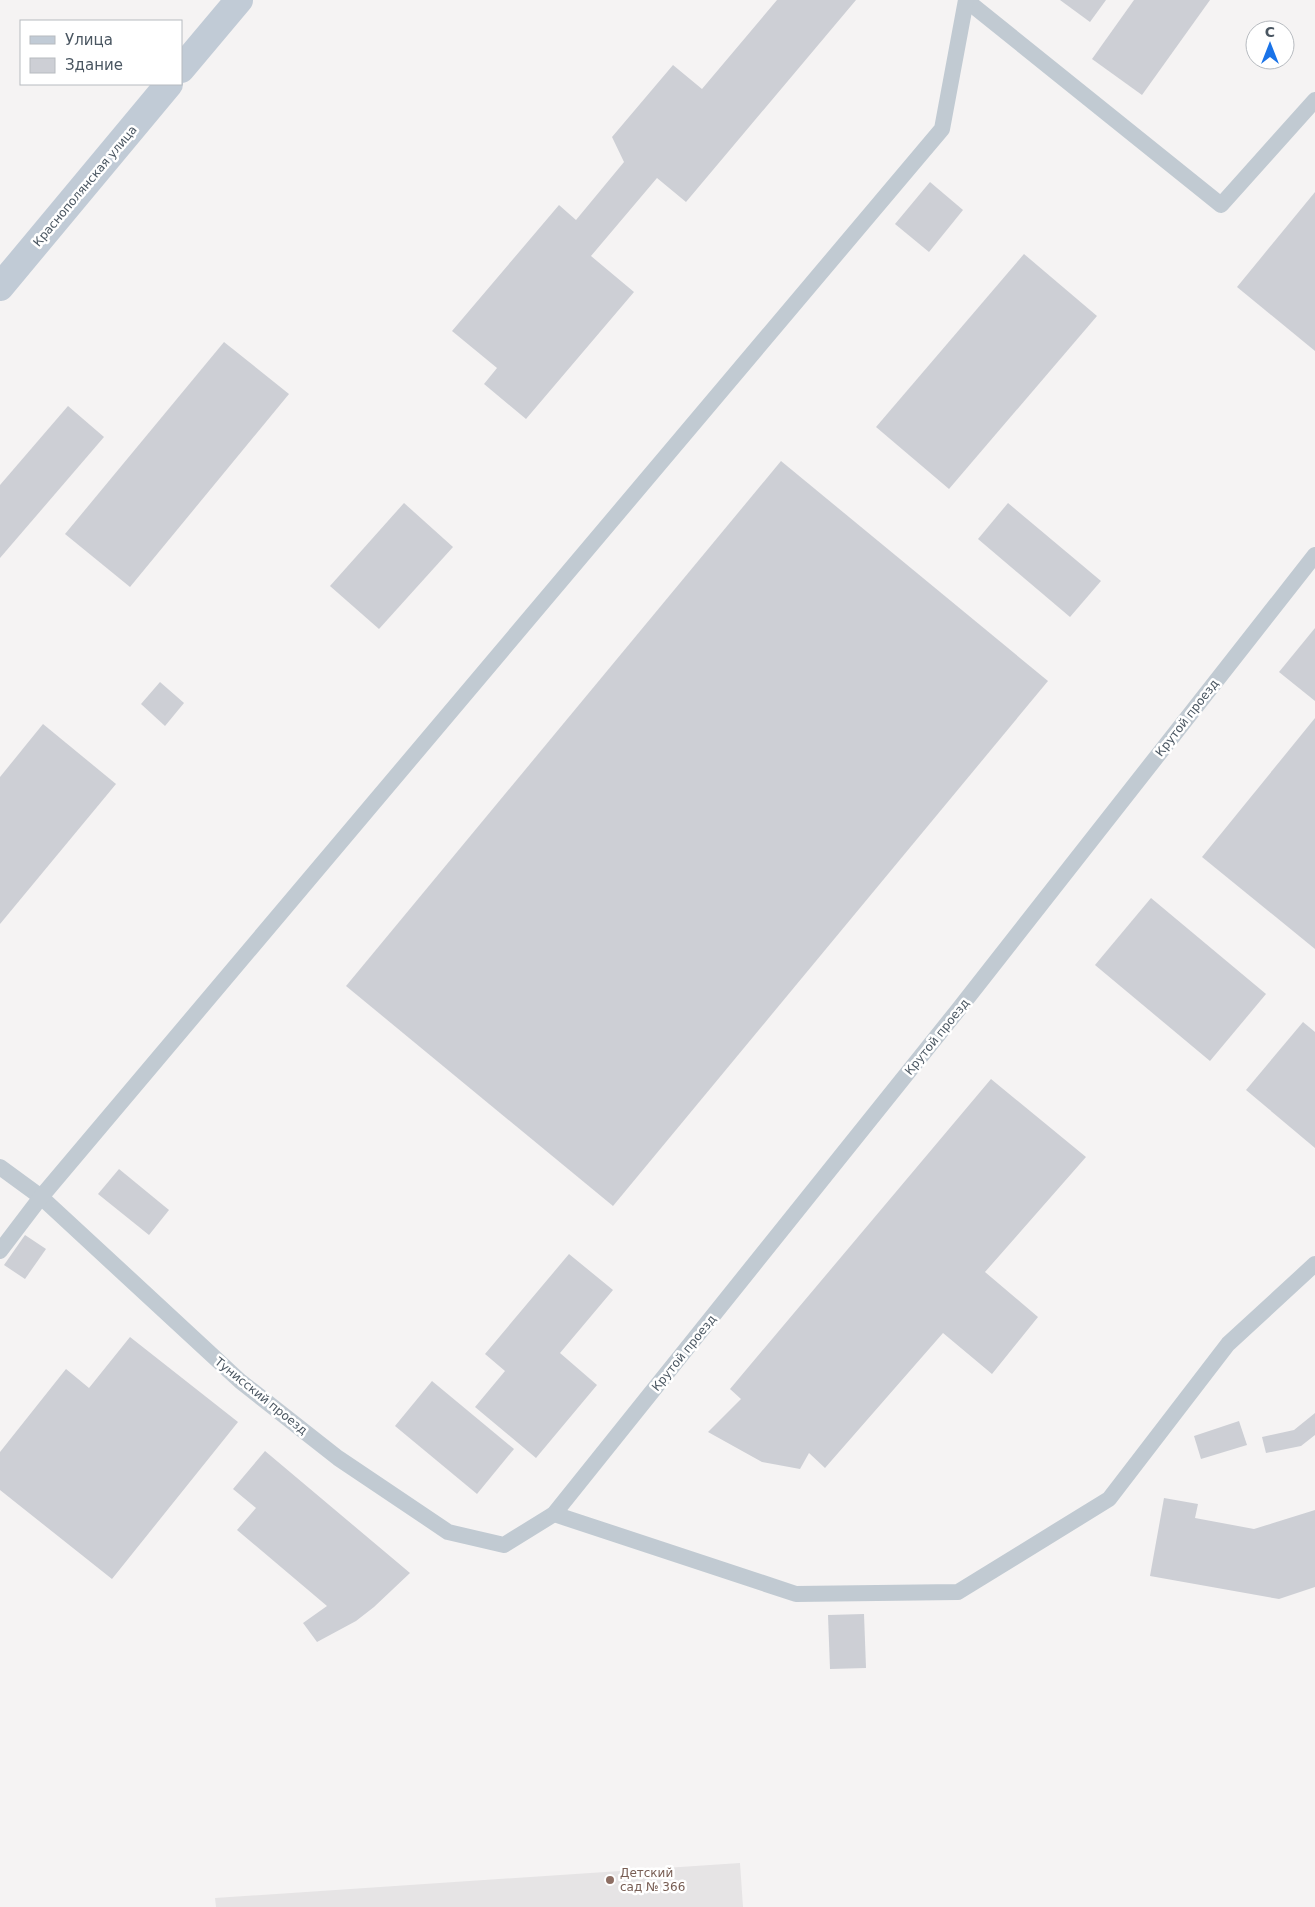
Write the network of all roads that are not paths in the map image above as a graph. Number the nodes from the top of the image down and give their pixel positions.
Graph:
1 (239, 0) edge
2 (966, 0) edge
3 (182, 68) edge
4 (168, 85) edge
5 (1315, 100) edge
6 (0, 288) edge
7 (1315, 555) edge
8 (0, 1166) edge
9 (41, 1197) junction
10 (0, 1251) edge
11 (1315, 1264) edge
12 (554, 1514) junction

1 - 3 main road
2 - 5 lane
2 - 9 lane
4 - 6 main road, Краснополянская улица
7 - 12 lane, Крутой проезд
8 - 9 lane, Тунисский проезд
9 - 10 lane
9 - 12 lane, Тунисский проезд
11 - 12 lane

